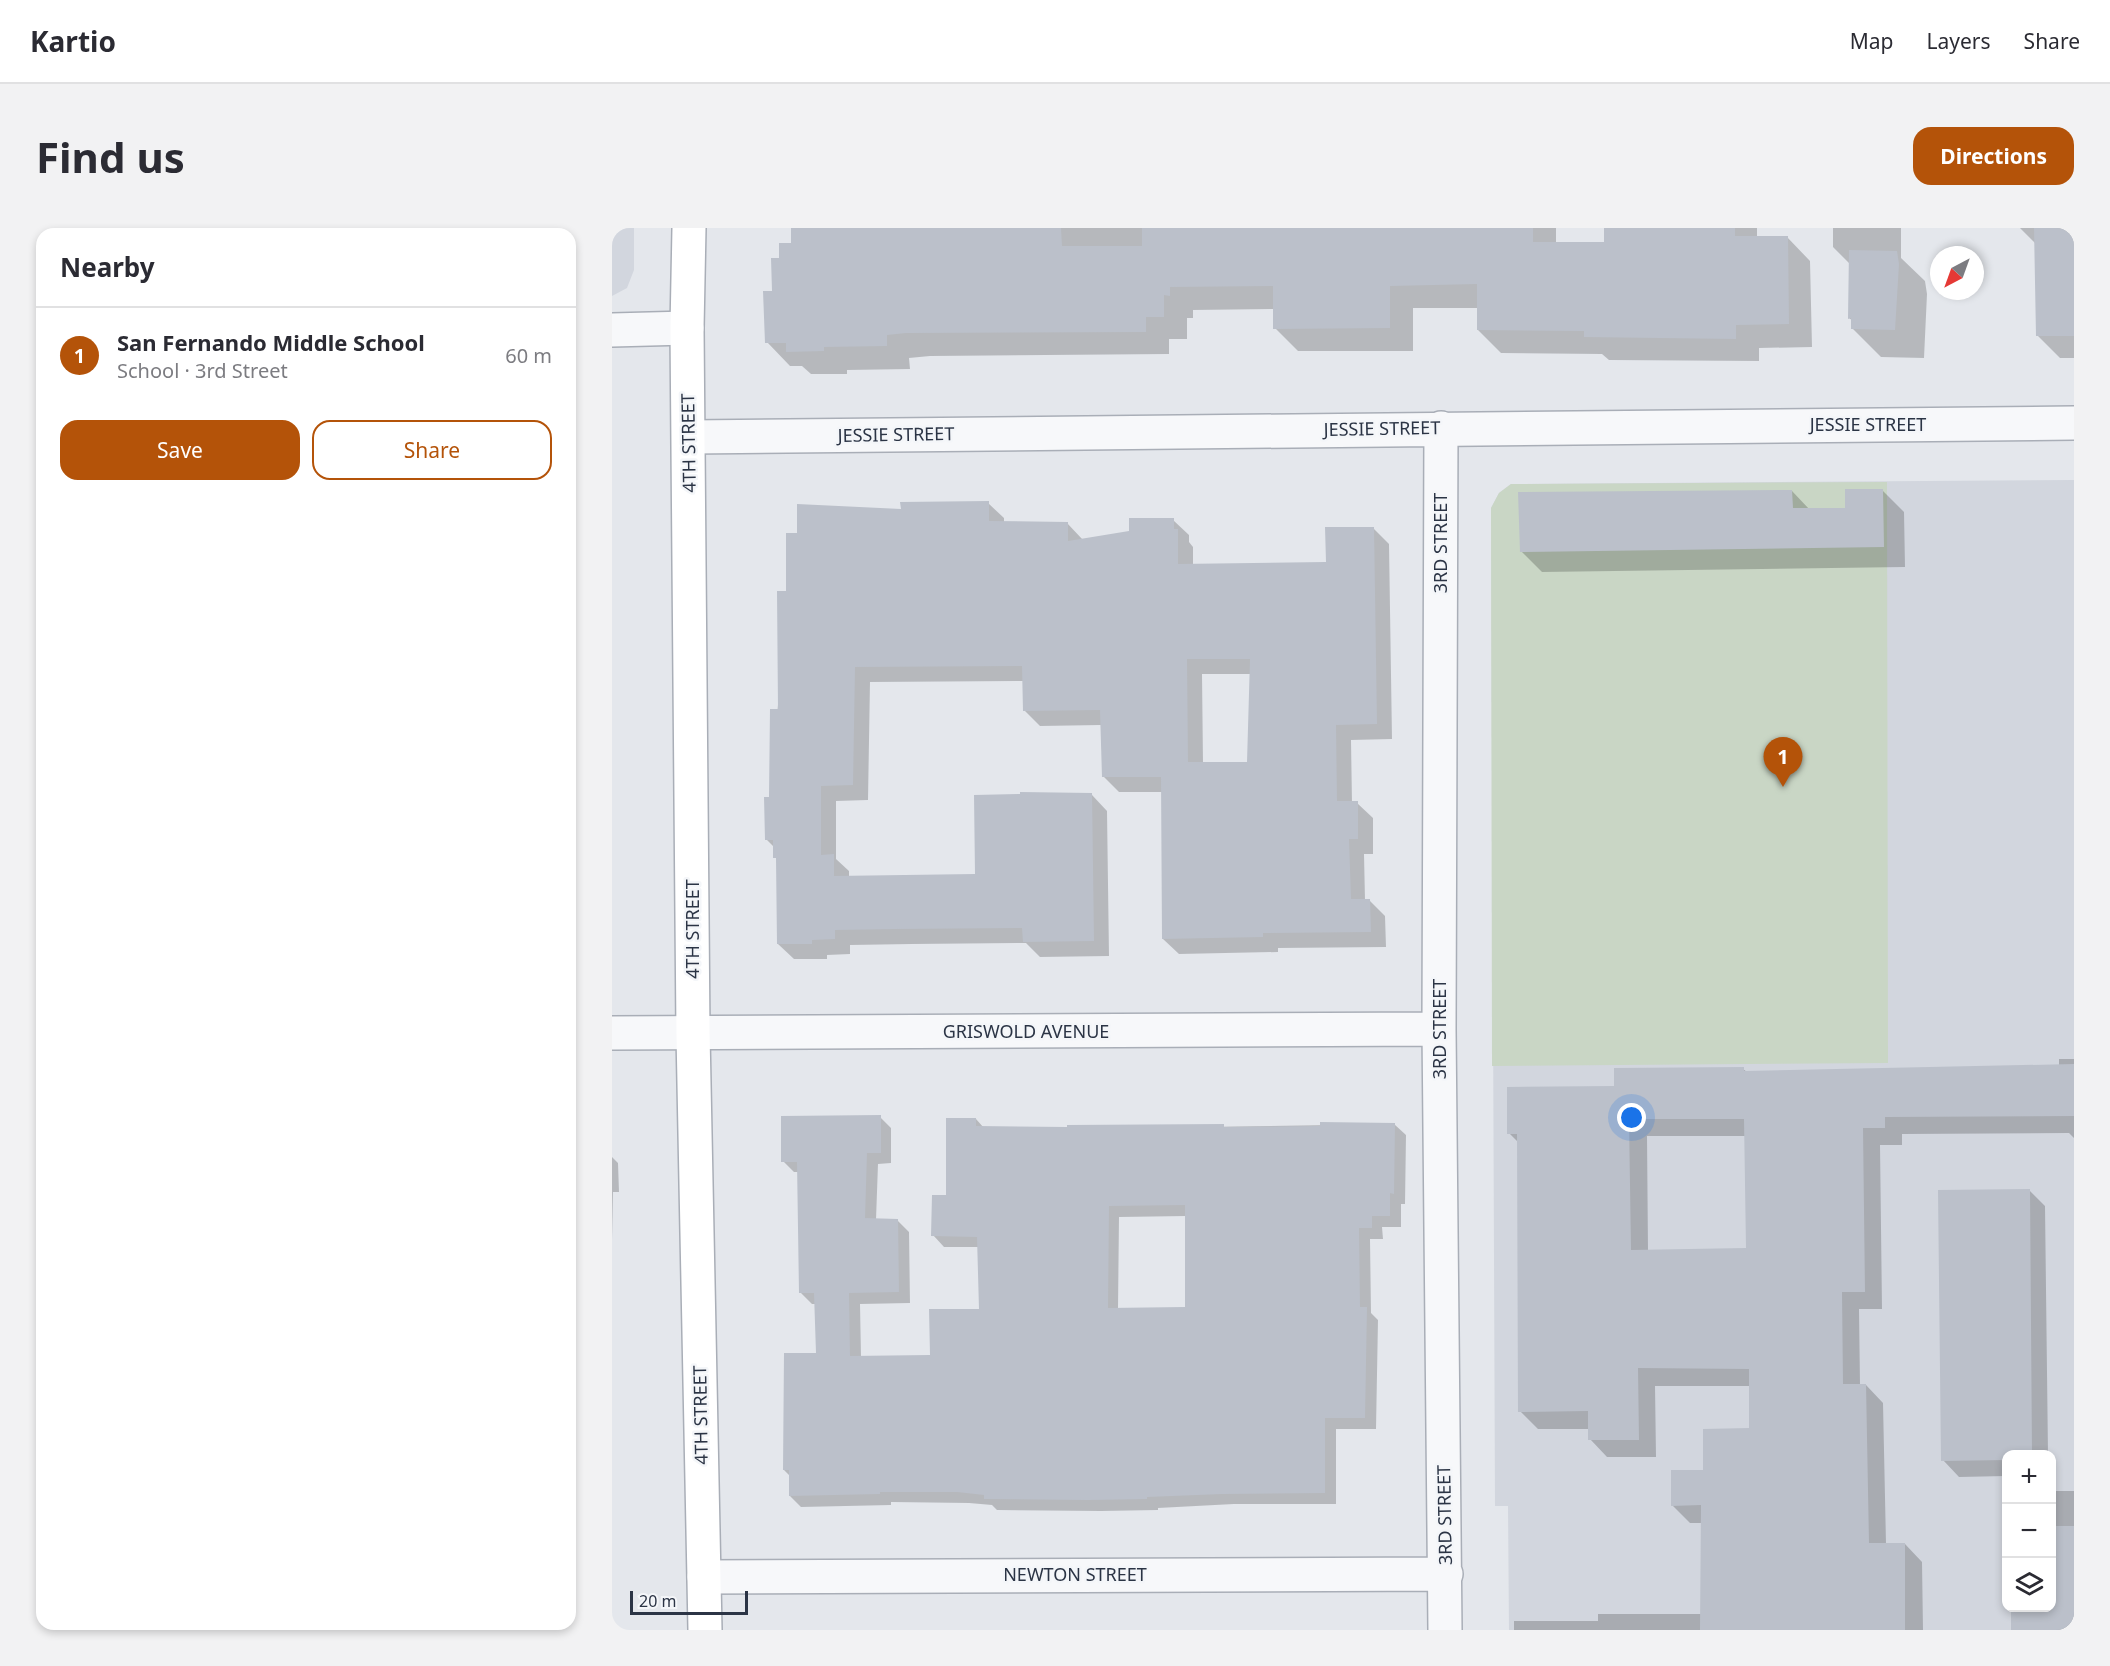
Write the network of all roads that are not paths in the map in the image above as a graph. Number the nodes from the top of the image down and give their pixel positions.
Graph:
1 (689, 228) edge
2 (687, 328) junction
3 (612, 330) edge
4 (2074, 423) edge
5 (1441, 428) junction
6 (690, 437) junction
7 (1439, 1029) junction
8 (612, 1033) edge
9 (693, 1034) junction
10 (1446, 1574) junction
11 (704, 1577) junction
12 (705, 1630) edge
13 (1445, 1630) edge

1 - 2 street, 4TH STREET
2 - 3 street
2 - 6 street, 4TH STREET
4 - 5 street, JESSIE STREET
5 - 6 street, JESSIE STREET
5 - 7 street, 3RD STREET
6 - 9 street, 4TH STREET
7 - 9 street, GRISWOLD AVENUE
7 - 10 street, 3RD STREET
8 - 9 street, GRISWOLD AVENUE
9 - 11 street, 4TH STREET
10 - 11 street, NEWTON STREET
10 - 13 street, 3RD STREET
11 - 12 street, 4TH STREET

